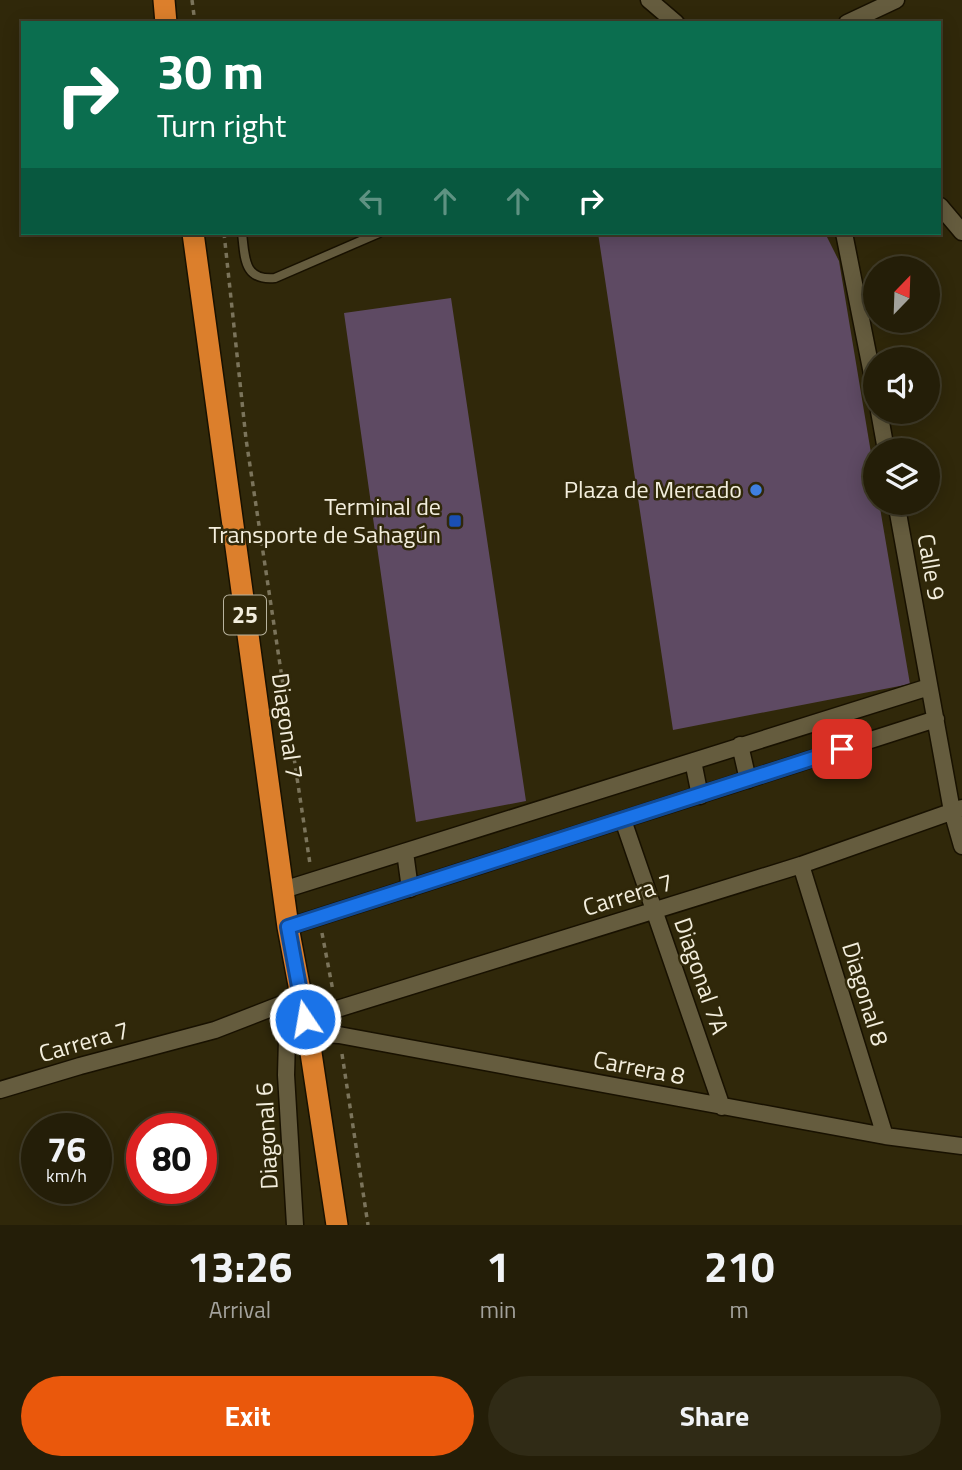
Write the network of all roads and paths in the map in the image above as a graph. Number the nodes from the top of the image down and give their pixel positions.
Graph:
1 (164, 0) edge
2 (192, 0) edge
3 (649, 0) edge
4 (896, 0) edge
5 (166, 21) edge
6 (195, 21) edge
7 (674, 21) edge
8 (851, 21) edge
9 (941, 207) edge
10 (962, 232) edge
11 (193, 235) edge
12 (224, 235) edge
13 (242, 235) edge
14 (374, 235) edge
15 (844, 235) edge
16 (867, 347) edge
17 (898, 515) edge
18 (929, 687) junction
19 (936, 719) junction
20 (740, 745) junction
21 (693, 761) junction
22 (748, 780) junction
23 (700, 796) junction
24 (957, 810) edge
25 (623, 820) junction
26 (962, 846) edge
27 (405, 852) junction
28 (801, 865) junction
29 (313, 881) junction
30 (410, 888) junction
31 (283, 890) junction
32 (655, 910) junction
33 (319, 918) junction
34 (288, 927) junction
35 (294, 1000) junction
36 (337, 1009) junction
37 (307, 1026) junction
38 (340, 1035) junction
39 (0, 1090) edge
40 (722, 1107) junction
41 (885, 1136) junction
42 (962, 1146) edge
43 (295, 1225) edge
44 (337, 1225) edge
45 (368, 1225) edge

1 - 5 highway
2 - 6 path
3 - 7 street
4 - 8 street
9 - 10 street
11 - 31 highway, Diagonal 7 / 25
12 - 29 path
13 - 14 lane
15 - 16 street
17 - 18 street, Calle 9
18 - 19 street, Calle 9
18 - 20 street
19 - 22 street
19 - 24 street, Calle 9
20 - 21 street
20 - 22 street
21 - 23 street
21 - 27 street
22 - 23 street
23 - 25 street
24 - 26 street, Calle 9
24 - 28 street, Carrera 7
25 - 30 street
25 - 32 street, Diagonal 7A
27 - 29 street
27 - 30 street
28 - 32 street, Carrera 7
28 - 41 street, Diagonal 8
29 - 31 street
30 - 33 street
31 - 34 highway, Diagonal 7 / 25
32 - 36 street, Carrera 7
32 - 40 street, Diagonal 7A
33 - 34 street
33 - 36 path
34 - 35 highway, Diagonal 7 / 25
35 - 37 highway, Diagonal 7 / 25
35 - 39 street, Carrera 7
35 - 43 street, Diagonal 6
36 - 37 street, Carrera 7
37 - 38 street, Carrera 8
37 - 44 highway, Diagonal 7 / 25
38 - 40 street, Carrera 8
38 - 45 path
40 - 41 street, Carrera 8
41 - 42 street, Carrera 8

